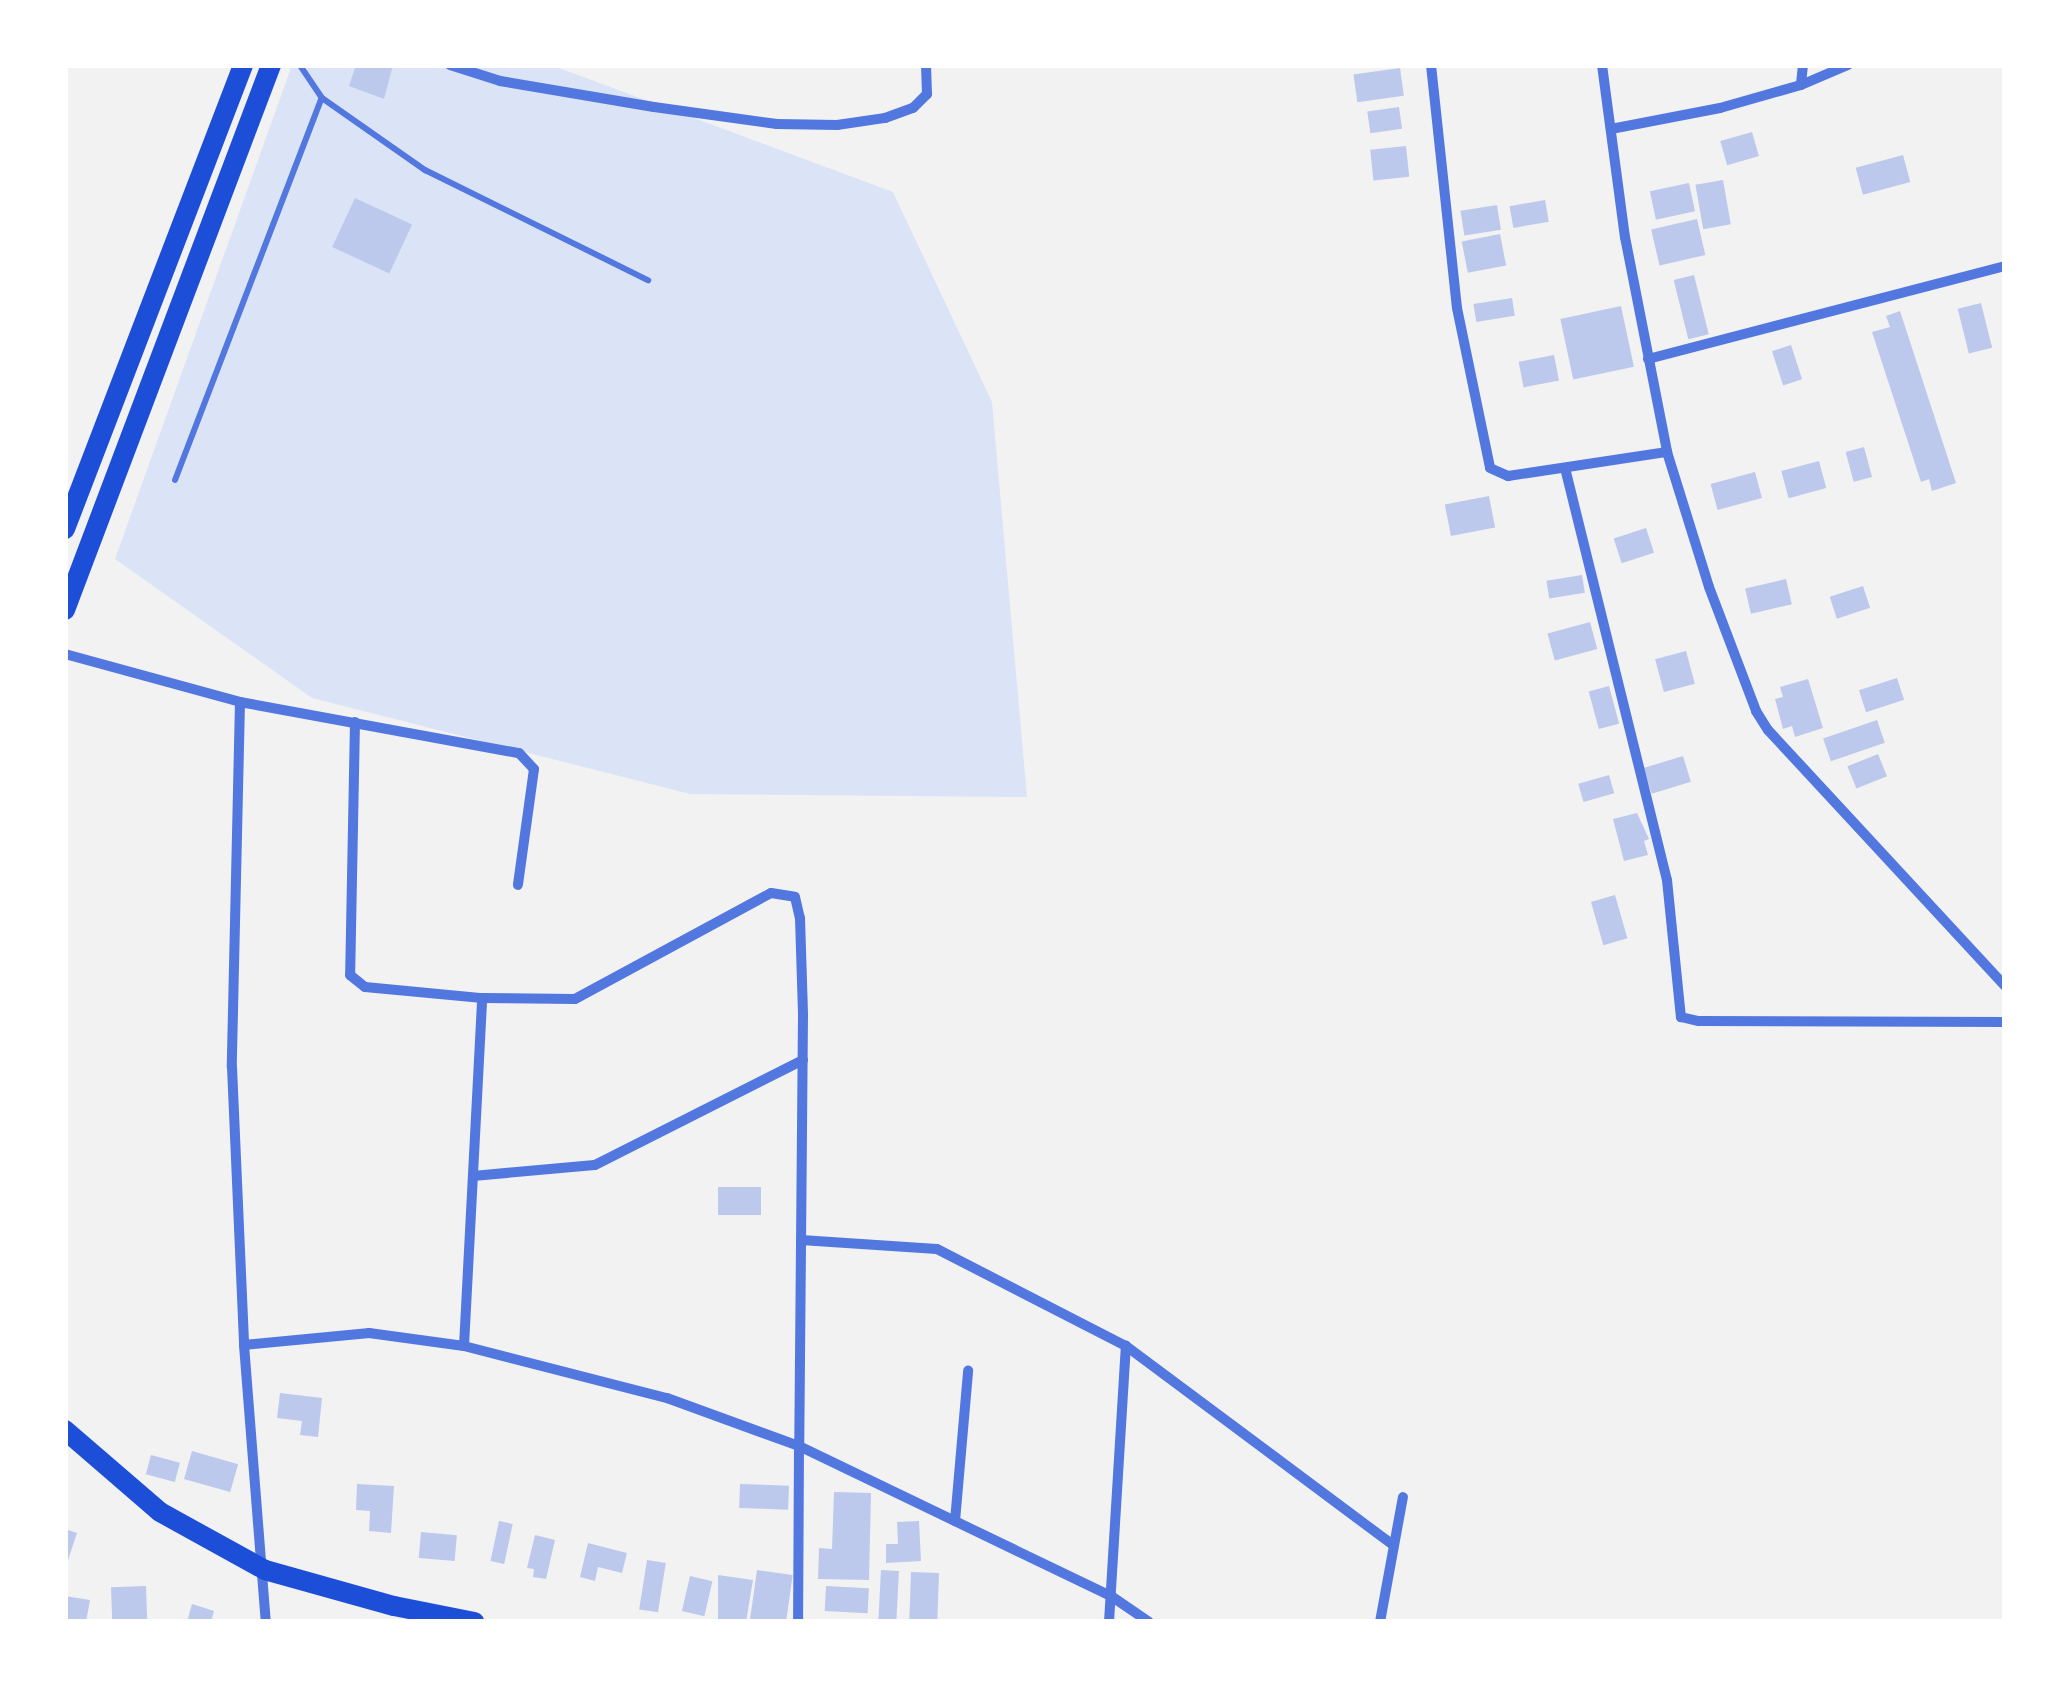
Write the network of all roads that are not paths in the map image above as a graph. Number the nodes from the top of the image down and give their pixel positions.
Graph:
1 (242, 65) edge
2 (271, 65) edge
3 (300, 65) edge
4 (450, 65) edge
5 (926, 65) edge
6 (1431, 65) edge
7 (1602, 65) edge
8 (1802, 65) edge
9 (1848, 65) edge
10 (1802, 85) junction
11 (322, 98) junction
12 (1611, 129) junction
13 (2005, 266) edge
14 (648, 280) dead end
15 (1648, 360) junction
16 (1667, 452) junction
17 (1565, 468) junction
18 (175, 480) dead end
19 (65, 529) edge
20 (65, 610) edge
21 (65, 654) edge
22 (240, 702) junction
23 (355, 722) junction
24 (518, 885) dead end
25 (2005, 986) edge
26 (482, 998) junction
27 (2005, 1022) edge
28 (803, 1060) junction
29 (473, 1176) junction
30 (802, 1240) junction
31 (244, 1345) junction
32 (464, 1346) junction
33 (1126, 1346) junction
34 (968, 1371) dead end
35 (65, 1430) edge
36 (800, 1446) junction
37 (1402, 1497) dead end
38 (955, 1521) junction
39 (1394, 1546) junction
40 (265, 1570) junction
41 (1111, 1596) junction
42 (266, 1622) edge
43 (474, 1622) edge
44 (798, 1622) edge
45 (1108, 1622) edge
46 (1149, 1622) edge
47 (1380, 1622) edge

1 - 19 main road
2 - 20 main road
3 - 11 lane
4 - 5 street
6 - 17 street
7 - 12 street
8 - 10 street
9 - 10 street
10 - 12 street
11 - 14 lane
11 - 18 lane
12 - 15 street
13 - 15 street
15 - 16 street
16 - 17 street
16 - 25 street
17 - 27 street
21 - 22 street
22 - 23 street
22 - 31 street
23 - 24 street
23 - 26 street
26 - 28 street
26 - 29 street
28 - 29 street
28 - 30 street
29 - 32 street
30 - 33 street
30 - 36 street
31 - 32 street
31 - 40 street
32 - 36 street
33 - 39 street
33 - 41 street
34 - 38 street
35 - 40 main road
36 - 38 street
36 - 44 street
37 - 39 street
38 - 41 street
39 - 47 street
40 - 42 street
40 - 43 main road
41 - 45 street
41 - 46 street

